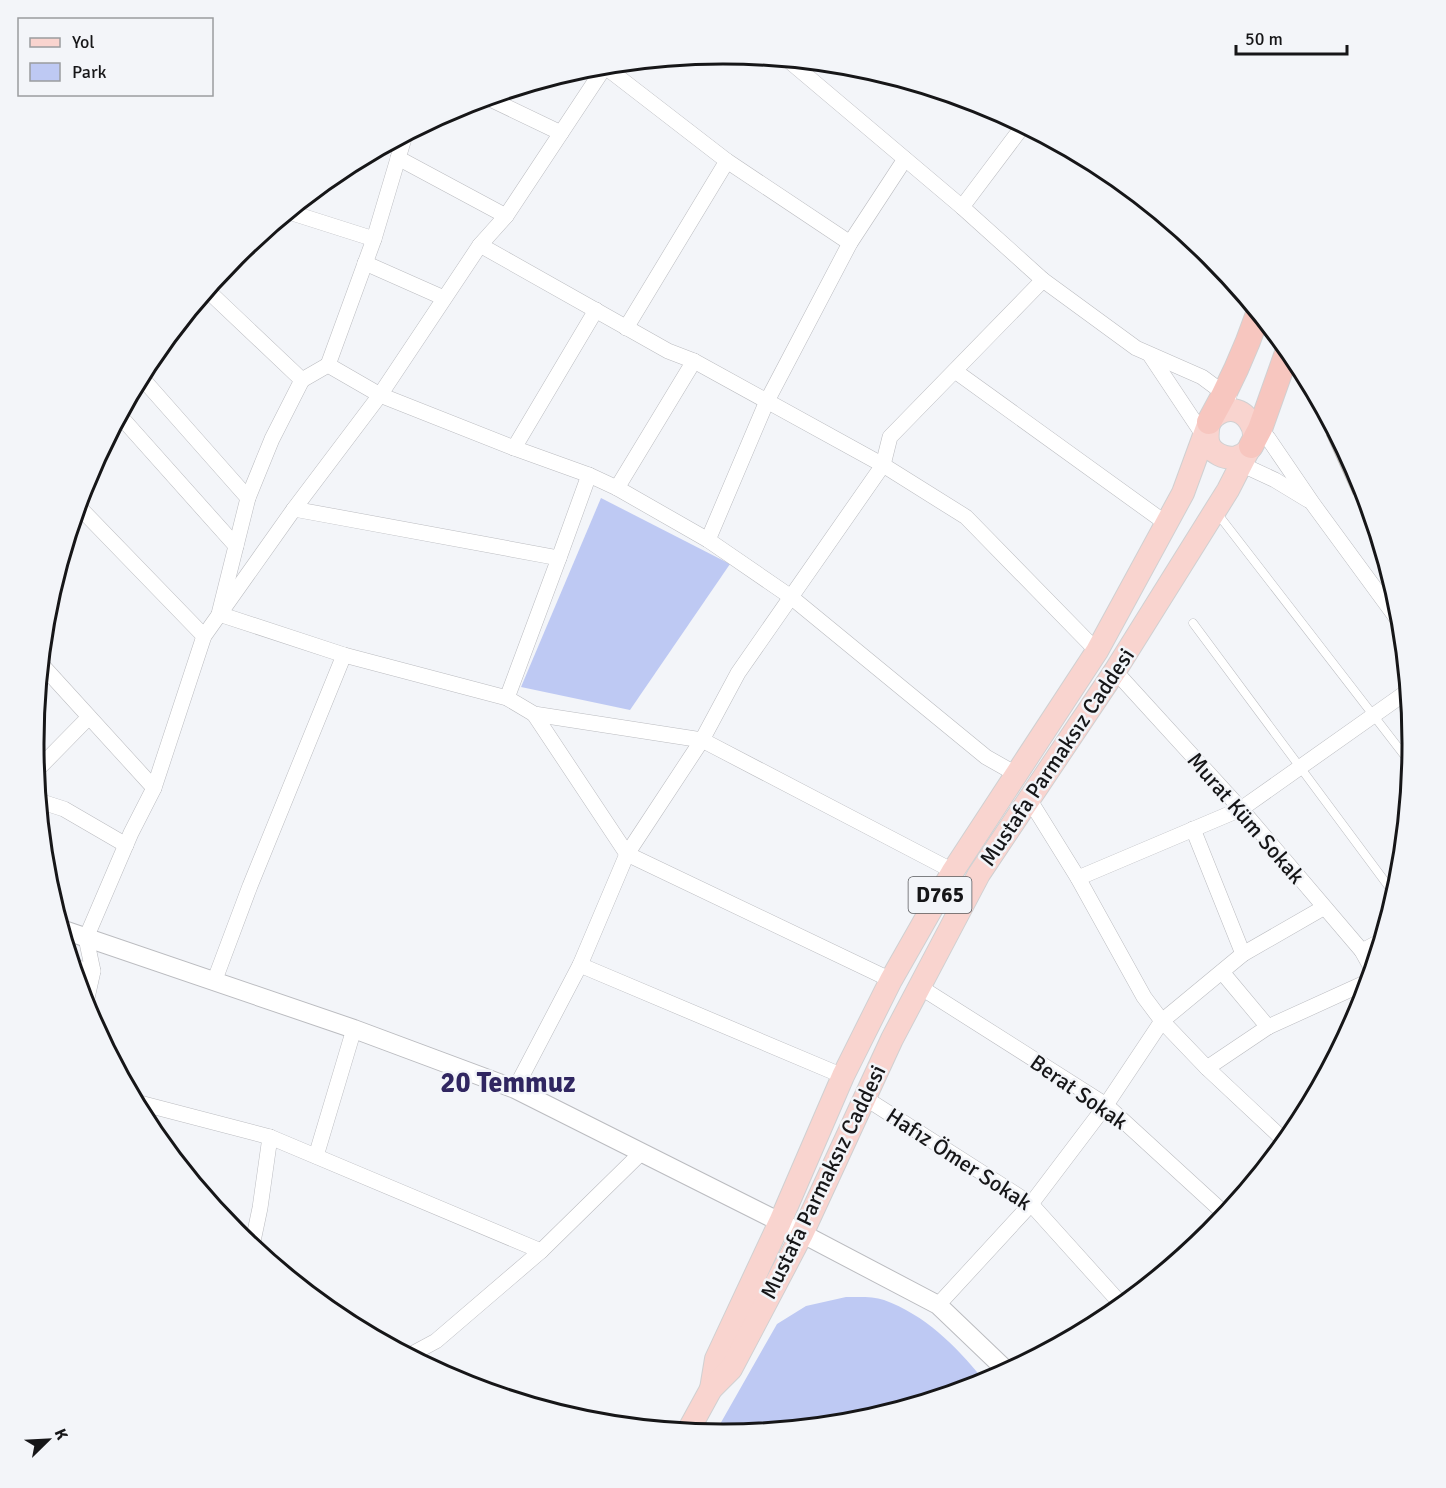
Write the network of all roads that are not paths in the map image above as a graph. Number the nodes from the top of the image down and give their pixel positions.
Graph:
1 (811, 70) edge
2 (615, 74) edge
3 (598, 77) edge
4 (499, 103) edge
5 (1018, 132) edge
6 (561, 133) junction
7 (402, 146) edge
8 (398, 158) junction
9 (905, 159) junction
10 (727, 161) junction
11 (962, 207) junction
12 (297, 215) edge
13 (507, 216) junction
14 (374, 239) junction
15 (850, 243) junction
16 (480, 245) junction
17 (365, 263) junction
18 (1043, 280) junction
19 (213, 295) edge
20 (444, 298) junction
21 (596, 310) junction
22 (1255, 322) edge
23 (626, 328) junction
24 (1150, 355) junction
25 (694, 361) junction
26 (328, 365) junction
27 (1288, 368) edge
28 (955, 371) junction
29 (302, 380) junction
30 (147, 384) edge
31 (1226, 393) junction
32 (380, 395) junction
33 (766, 401) junction
34 (125, 422) edge
35 (1231, 439) junction
36 (514, 448) junction
37 (883, 465) junction
38 (590, 475) junction
39 (616, 488) junction
40 (248, 498) junction
41 (1313, 504) junction
42 (294, 509) junction
43 (1214, 510) junction
44 (85, 513) edge
45 (1167, 524) junction
46 (708, 540) junction
47 (236, 546) junction
48 (559, 558) junction
49 (791, 597) junction
50 (1388, 606) edge
51 (219, 614) junction
52 (1193, 623) dead end
53 (204, 636) junction
54 (1097, 651) junction
55 (344, 656) junction
56 (48, 671) edge
57 (1115, 671) junction
58 (1401, 696) edge
59 (507, 698) junction
60 (534, 714) junction
61 (1374, 715) junction
62 (89, 717) junction
63 (702, 740) junction
64 (1402, 752) edge
65 (44, 762) edge
66 (1300, 767) junction
67 (1016, 774) junction
68 (154, 788) junction
69 (1029, 799) junction
70 (46, 803) edge
71 (1241, 809) junction
72 (1193, 829) junction
73 (126, 845) junction
74 (627, 854) junction
75 (953, 871) junction
76 (1078, 878) junction
77 (1387, 885) edge
78 (1323, 908) junction
79 (71, 932) edge
80 (86, 938) junction
81 (1371, 946) edge
82 (1362, 951) junction
83 (1244, 954) junction
84 (1367, 960) edge
85 (580, 965) junction
86 (82, 969) edge
87 (93, 971) junction
88 (1222, 972) junction
89 (891, 980) junction
90 (214, 982) junction
91 (1357, 986) edge
92 (920, 987) junction
93 (89, 988) edge
94 (1162, 1021) junction
95 (1268, 1027) junction
96 (354, 1029) junction
97 (1207, 1068) junction
98 (843, 1076) junction
99 (515, 1089) junction
100 (865, 1098) junction
101 (148, 1105) edge
102 (1106, 1105) junction
103 (1279, 1135) edge
104 (270, 1137) junction
105 (641, 1153) junction
106 (316, 1156) junction
107 (1031, 1204) junction
108 (1218, 1208) edge
109 (780, 1222) junction
110 (802, 1234) junction
111 (254, 1235) edge
112 (541, 1251) junction
113 (1116, 1298) edge
114 (938, 1305) junction
115 (418, 1351) edge
116 (1000, 1364) edge
117 (711, 1389) junction
118 (693, 1423) edge

1 - 9 street
2 - 10 street
3 - 6 street
4 - 6 street
5 - 11 street
6 - 13 street
7 - 8 street
8 - 13 street
8 - 14 street
9 - 11 street
9 - 15 street
10 - 15 street
10 - 23 street
11 - 18 street
12 - 14 street
13 - 16 street
14 - 17 street
15 - 33 street
16 - 20 street
16 - 21 street
17 - 20 street
17 - 26 street
18 - 24 street
18 - 28 street
19 - 29 street
20 - 32 street
21 - 23 street
21 - 36 street
22 - 31 highway, D765
23 - 25 street
24 - 31 street
24 - 35 street
25 - 33 street
25 - 39 street
26 - 29 street
26 - 32 street
27 - 35 highway, Mustafa Parmaksız Caddesi / D765
28 - 37 street
28 - 45 street
29 - 40 street
30 - 40 street
31 - 35 highway, D765
31 - 35 street
32 - 36 street
32 - 42 street
33 - 37 street
33 - 46 street
34 - 47 street
35 - 41 street
35 - 41 street
35 - 43 main road, Mustafa Parmaksız Caddesi / D765
35 - 45 main road, Mustafa Parmaksız Caddesi / D765
36 - 38 street
37 - 49 street
37 - 54 street
38 - 39 street
38 - 48 street
39 - 46 street
40 - 47 street
41 - 50 street
42 - 48 street
42 - 51 street
43 - 57 main road, Mustafa Parmaksız Caddesi / D765
43 - 61 lane
44 - 53 street
45 - 54 main road, Mustafa Parmaksız Caddesi / D765
46 - 49 street
47 - 51 street
48 - 59 street
49 - 63 street
49 - 67 street
51 - 53 street
51 - 55 street
52 - 66 lane
53 - 68 street
54 - 67 main road, Mustafa Parmaksız Caddesi / D765
55 - 59 street
55 - 90 street
56 - 62 street
57 - 69 main road, Mustafa Parmaksız Caddesi / D765
57 - 71 street, Murat Küm Sokak
58 - 61 street
59 - 60 street
60 - 63 street
60 - 74 street
61 - 64 lane
61 - 66 street
62 - 65 street
62 - 68 street
63 - 74 street
63 - 75 street
66 - 71 street
66 - 77 lane
67 - 75 main road, Mustafa Parmaksız Caddesi / D765
68 - 73 street
69 - 76 street
69 - 92 main road, Mustafa Parmaksız Caddesi / D765
70 - 73 street
71 - 72 street
71 - 78 street, Murat Küm Sokak
72 - 76 street
72 - 83 street
73 - 80 street
74 - 85 street
74 - 89 street
75 - 89 main road, Mustafa Parmaksız Caddesi / D765
76 - 94 street
78 - 82 street, Murat Küm Sokak
78 - 83 street
79 - 80 street
80 - 87 street
80 - 90 street
81 - 82 street
82 - 84 street, Murat Küm Sokak
83 - 88 street
85 - 98 street
85 - 99 street
86 - 87 street
87 - 93 street
88 - 94 street
88 - 95 street
89 - 98 main road, Mustafa Parmaksız Caddesi / D765
90 - 96 street
91 - 95 street
92 - 100 main road, Mustafa Parmaksız Caddesi / D765
92 - 102 street, Berat Sokak
94 - 97 street
94 - 102 street
95 - 97 street
96 - 99 street
96 - 106 street
97 - 103 street
98 - 109 main road, Mustafa Parmaksız Caddesi / D765
99 - 105 street
100 - 107 street, Hafız Ömer Sokak
100 - 110 main road, Mustafa Parmaksız Caddesi / D765
101 - 104 street
102 - 107 street
102 - 108 street, Berat Sokak
104 - 106 street
104 - 111 street
105 - 109 street
105 - 112 street
106 - 112 street
107 - 113 street, Hafız Ömer Sokak
107 - 114 street
109 - 110 street
109 - 117 main road, Mustafa Parmaksız Caddesi / D765
110 - 114 street
110 - 117 main road, Mustafa Parmaksız Caddesi / D765
112 - 115 street
114 - 116 street
117 - 118 main road, Mustafa Parmaksız Caddesi / D765

